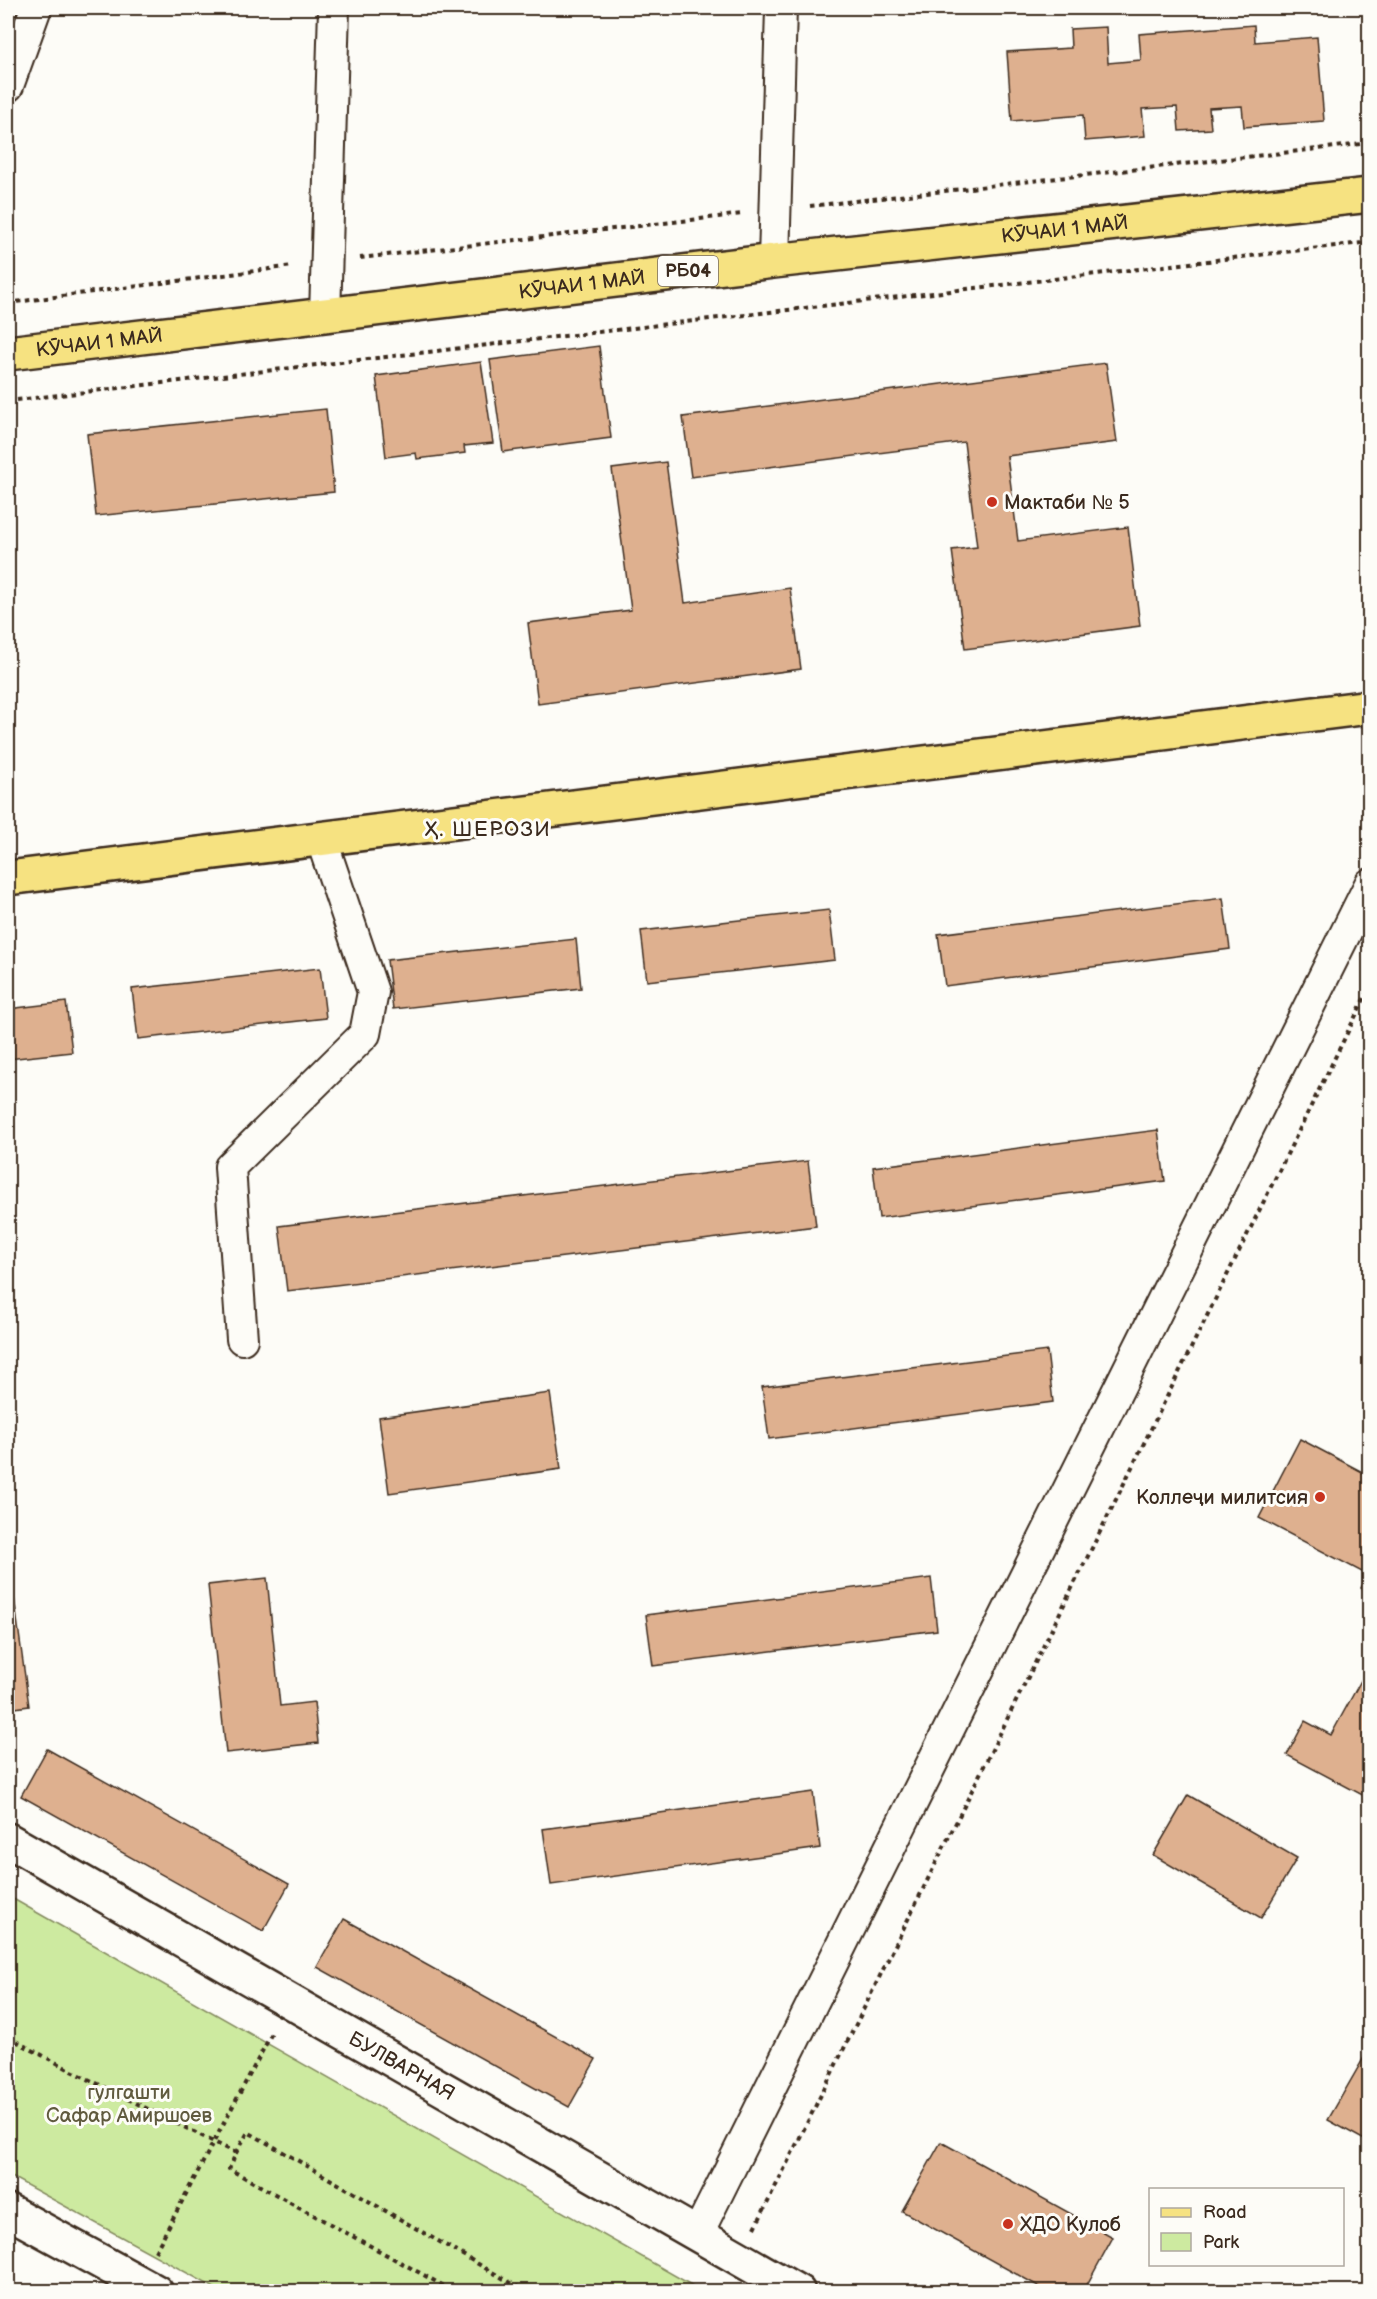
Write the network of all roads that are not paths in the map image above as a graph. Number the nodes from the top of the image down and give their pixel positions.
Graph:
1 (36, 8) edge
2 (334, 8) edge
3 (781, 8) edge
4 (8, 86) edge
5 (1370, 195) edge
6 (774, 261) junction
7 (325, 316) junction
8 (8, 353) edge
9 (1370, 707) edge
10 (321, 838) junction
11 (8, 878) edge
12 (1370, 884) edge
13 (242, 1339) dead end
14 (8, 1840) edge
15 (8, 2211) edge
16 (697, 2235) junction
17 (147, 2287) edge
18 (798, 2292) edge

1 - 4 street
2 - 7 street
3 - 6 street
5 - 6 main road, КӮЧАИ 1 МАЙ / РБ04
6 - 7 main road, КӮЧАИ 1 МАЙ / РБ04
7 - 8 main road, КӮЧАИ 1 МАЙ / РБ04
9 - 10 main road
10 - 11 main road
10 - 13 street
12 - 16 street
14 - 16 street, БУЛВАРНАЯ
15 - 17 street
16 - 18 street, БУЛВАРНАЯ

